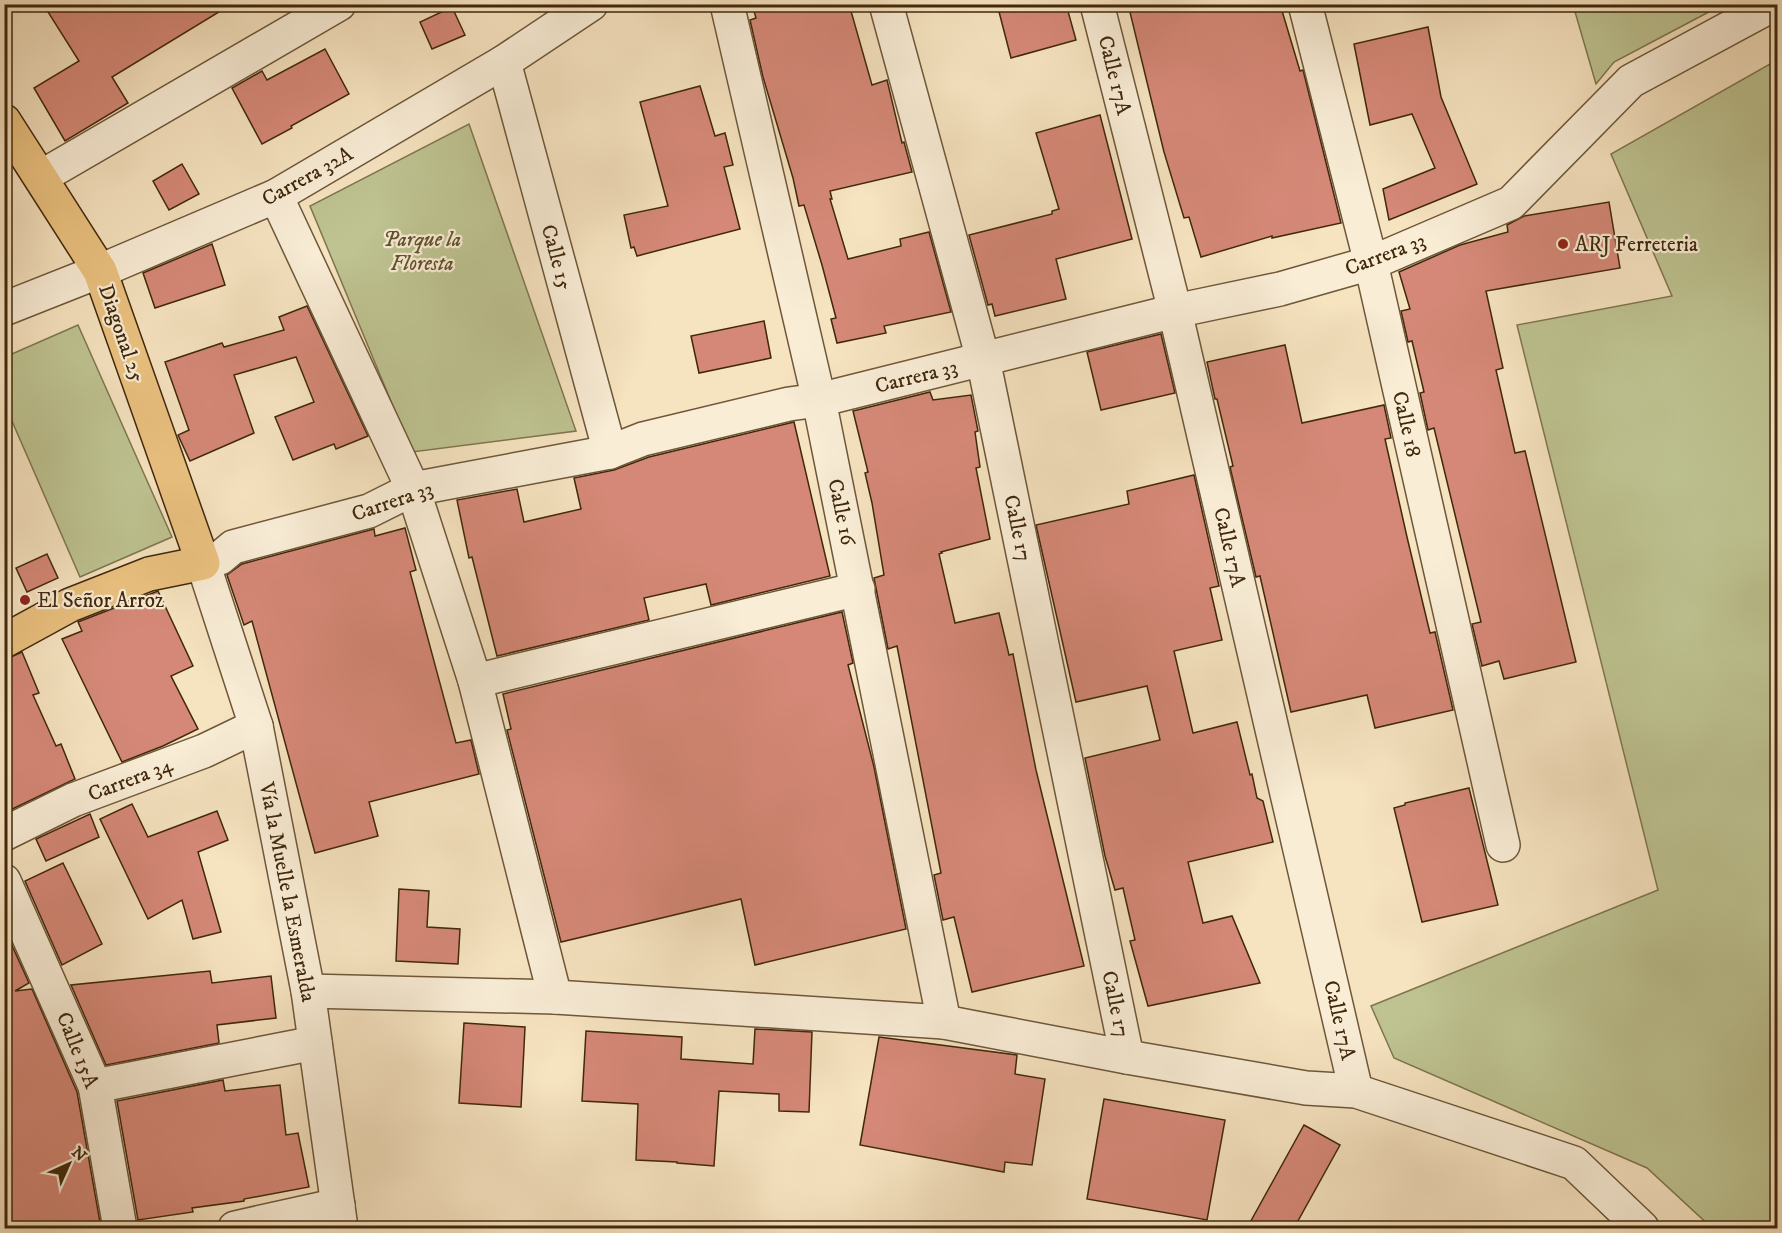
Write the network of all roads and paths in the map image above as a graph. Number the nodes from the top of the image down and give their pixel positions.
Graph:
1 (339, 4) edge
2 (591, 4) edge
3 (727, 4) edge
4 (886, 4) edge
5 (1097, 4) edge
6 (1305, 4) edge
7 (1774, 4) edge
8 (504, 62) junction
9 (4, 121) edge
10 (41, 177) junction
11 (276, 196) junction
12 (1371, 263) junction
13 (100, 271) junction
14 (4, 309) edge
15 (1175, 312) junction
16 (983, 359) junction
17 (819, 400) junction
18 (610, 452) junction
19 (413, 489) junction
20 (203, 563) junction
21 (858, 589) junction
22 (4, 641) edge
23 (475, 681) junction
24 (256, 726) junction
25 (4, 834) edge
26 (1503, 845) dead end
27 (4, 881) edge
28 (308, 991) junction
29 (555, 997) junction
30 (944, 1022) junction
31 (315, 1043) junction
32 (1127, 1057) junction
33 (95, 1086) junction
34 (1356, 1091) junction
35 (340, 1217) edge
36 (120, 1228) edge
37 (235, 1228) edge
38 (1642, 1228) edge

1 - 10 street
2 - 8 street, Carrera 32A
3 - 17 street, Calle 16
4 - 16 street, Calle 17
5 - 15 street, Calle 17A
6 - 12 street, Calle 18
7 - 12 street, Carrera 33
8 - 11 street, Carrera 32A
8 - 18 street, Calle 15
9 - 10 main road, Diagonal 25
10 - 13 main road, Diagonal 25
11 - 13 street, Carrera 32A
11 - 19 street
12 - 15 street, Carrera 33
12 - 26 street, Calle 18
13 - 14 street, Carrera 32A
13 - 20 main road, Diagonal 25
15 - 16 street, Carrera 33
15 - 34 street, Calle 17A
16 - 17 street, Carrera 33
16 - 32 street, Calle 17
17 - 18 street, Carrera 33
17 - 21 street, Calle 16
18 - 19 street, Carrera 33
19 - 20 street, Carrera 33
19 - 23 street
20 - 22 main road, Carrera 33
20 - 24 street, Vía la Muelle la Esmeralda
21 - 23 street
21 - 30 street, Calle 16
23 - 29 street
24 - 25 street, Carrera 34
24 - 28 street, Vía la Muelle la Esmeralda
27 - 33 street, Calle 15A
28 - 29 street
28 - 31 street, Vía la Muelle la Esmeralda
29 - 30 street
30 - 32 street
31 - 33 street
31 - 35 street, Vía la Muelle la Esmeralda
32 - 34 street
33 - 36 street, Calle 15A
34 - 38 street
35 - 37 street

